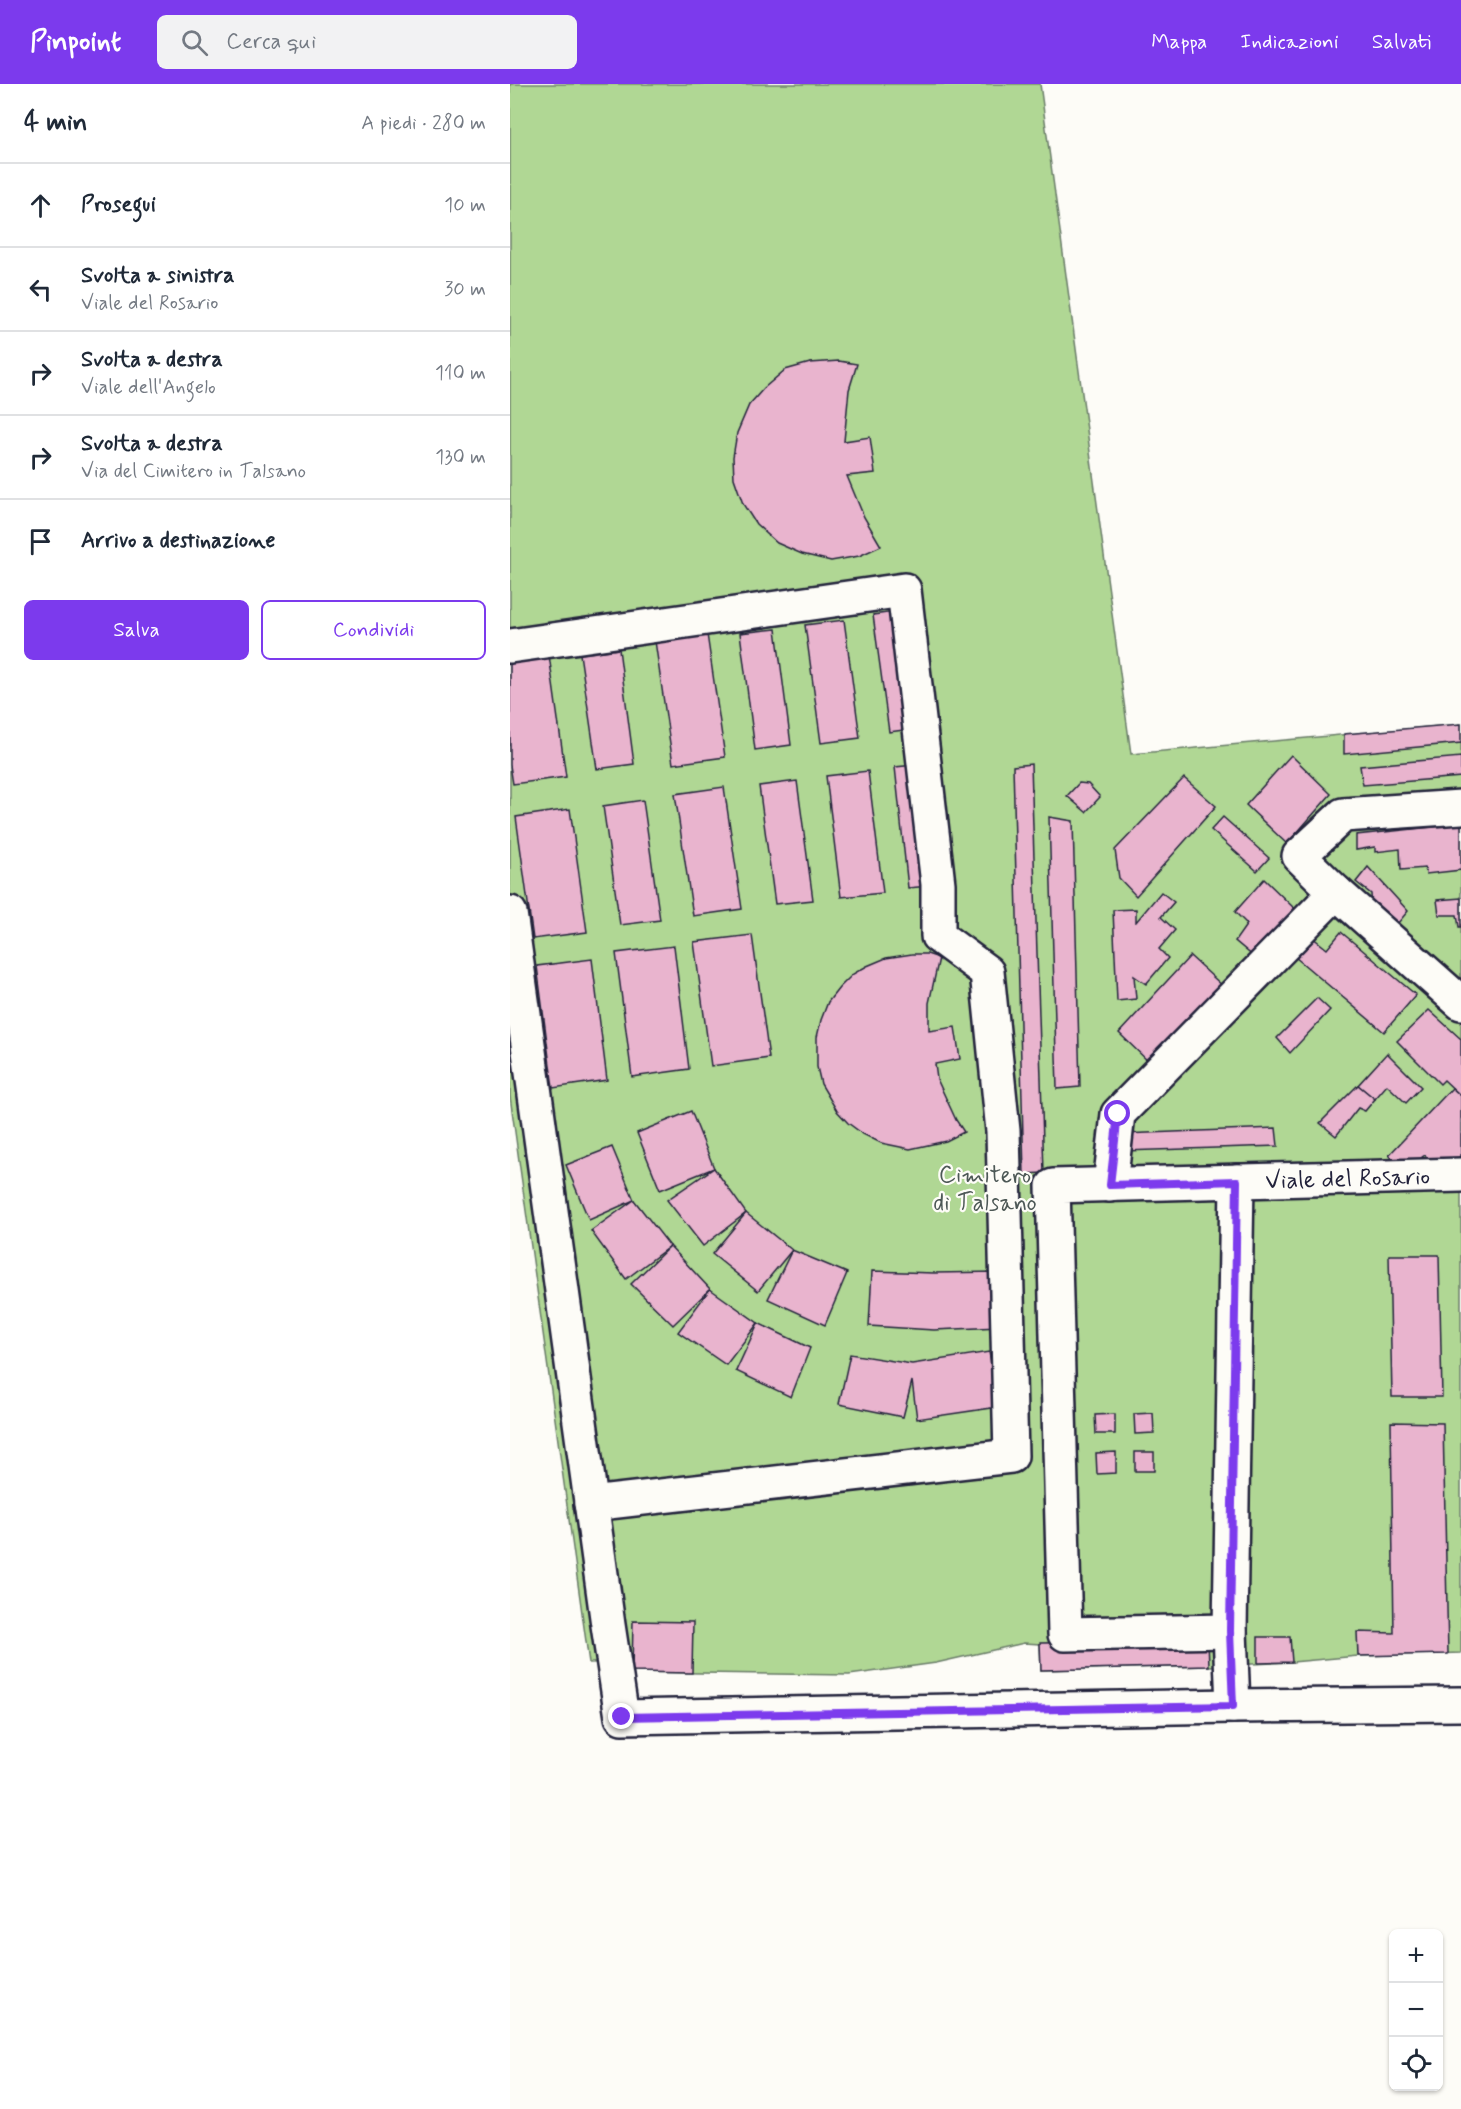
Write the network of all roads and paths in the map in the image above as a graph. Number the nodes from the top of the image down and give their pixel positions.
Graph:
1 (510, 646) edge
2 (1461, 807) edge
3 (1336, 892) junction
4 (510, 913) edge
5 (1461, 1003) edge
6 (1461, 1175) edge
7 (1237, 1181) junction
8 (1110, 1185) junction
9 (591, 1504) junction
10 (1230, 1631) junction
11 (1461, 1704) edge
12 (1233, 1706) junction

1 - 9 street
2 - 3 street
3 - 5 street
3 - 8 street
4 - 9 street
6 - 7 street, Viale del Rosario
7 - 8 street, Viale del Rosario
7 - 10 street
8 - 10 street, Viale del Rosario
9 - 12 street
10 - 12 street
11 - 12 street

